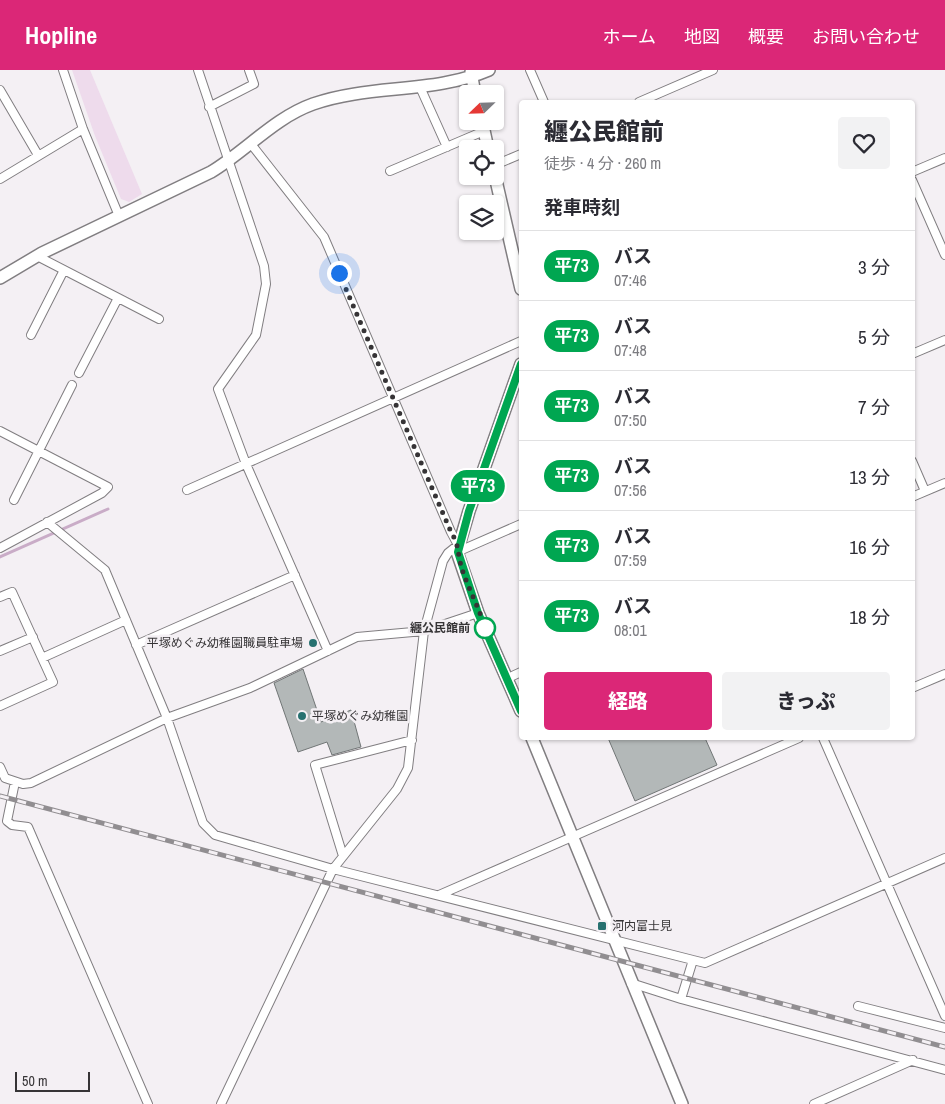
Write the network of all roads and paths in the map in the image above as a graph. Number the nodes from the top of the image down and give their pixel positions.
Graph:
1 (63, 70) edge
2 (198, 70) edge
3 (249, 70) edge
4 (489, 70) edge
5 (530, 70) edge
6 (713, 70) edge
7 (471, 74) edge
8 (420, 87) junction
9 (0, 90) edge
10 (543, 100) edge
11 (644, 100) edge
12 (209, 107) junction
13 (83, 129) junction
14 (476, 130) edge
15 (251, 144) junction
16 (447, 147) junction
17 (38, 155) junction
18 (519, 155) edge
19 (945, 158) edge
20 (231, 161) junction
21 (504, 161) edge
22 (390, 171) dead end
23 (915, 171) edge
24 (0, 178) edge
25 (497, 185) edge
26 (915, 187) edge
27 (119, 216) junction
28 (945, 255) edge
29 (37, 256) junction
30 (64, 270) junction
31 (0, 278) edge
32 (519, 281) edge
33 (118, 298) junction
34 (159, 319) dead end
35 (31, 335) dead end
36 (945, 340) edge
37 (519, 342) edge
38 (915, 353) edge
39 (519, 370) edge
40 (79, 373) dead end
41 (72, 386) dead end
42 (392, 398) junction
43 (0, 430) edge
44 (39, 451) junction
45 (246, 464) junction
46 (915, 468) edge
47 (945, 483) edge
48 (187, 490) dead end
49 (925, 491) junction
50 (915, 496) edge
51 (14, 500) dead end
52 (47, 522) junction
53 (519, 525) edge
54 (0, 548) edge
55 (458, 549) junction
56 (295, 576) junction
57 (0, 597) edge
58 (478, 613) junction
59 (126, 620) junction
60 (424, 630) junction
61 (33, 637) junction
62 (136, 645) junction
63 (0, 651) edge
64 (328, 651) junction
65 (42, 658) junction
66 (519, 673) edge
67 (945, 674) edge
68 (508, 678) junction
69 (915, 687) edge
70 (0, 706) edge
71 (519, 706) edge
72 (168, 718) junction
73 (412, 740) junction
74 (533, 740) edge
75 (794, 740) edge
76 (824, 740) edge
77 (0, 767) edge
78 (15, 782) junction
79 (573, 836) junction
80 (344, 856) junction
81 (945, 858) edge
82 (333, 869) junction
83 (887, 883) junction
84 (439, 895) junction
85 (614, 940) junction
86 (694, 960) junction
87 (631, 983) junction
88 (681, 999) junction
89 (858, 1006) dead end
90 (945, 1016) edge
91 (945, 1028) edge
92 (913, 1060) junction
93 (945, 1070) edge
94 (148, 1104) edge
95 (221, 1104) edge
96 (682, 1104) edge
97 (814, 1104) edge

1 - 13 street
2 - 12 street
3 - 12 street
4 - 7 street
5 - 10 street
6 - 11 street
7 - 8 street
8 - 15 street
8 - 16 street
9 - 17 street
12 - 20 street
13 - 17 street
13 - 27 street
14 - 16 street
15 - 20 street
15 - 42 street
16 - 22 street
17 - 24 street
18 - 21 street
19 - 23 street
20 - 27 street
20 - 45 street
25 - 32 street
26 - 28 street
27 - 29 street
29 - 30 street
29 - 31 street
30 - 33 street
30 - 35 street
33 - 34 street
33 - 40 street
36 - 38 street
37 - 42 street
39 - 55 street
41 - 44 street
42 - 45 street
42 - 55 street
43 - 44 street
44 - 51 street
44 - 52 street
45 - 48 street
45 - 56 street
46 - 49 street
47 - 49 street
49 - 50 street
52 - 54 street
52 - 59 street
53 - 55 street
55 - 58 street
55 - 60 street
56 - 62 street
56 - 64 street
57 - 61 street
58 - 60 street
58 - 68 street
59 - 62 street
59 - 65 street
60 - 64 street
60 - 73 street
61 - 63 street
61 - 65 street
62 - 72 street
64 - 72 street
65 - 70 street
66 - 68 street
67 - 69 street
68 - 71 street
72 - 78 street
72 - 82 street
73 - 80 street
73 - 80 street
74 - 79 street
75 - 79 street
76 - 83 street
77 - 78 street
78 - 94 street
79 - 84 street
79 - 85 street
80 - 82 street
81 - 83 street
82 - 84 street
82 - 95 street
83 - 86 street
83 - 90 street
84 - 85 street
85 - 86 street
85 - 87 street
86 - 88 street
87 - 88 street
87 - 96 street
88 - 92 street
89 - 91 street
92 - 93 street
92 - 97 street

